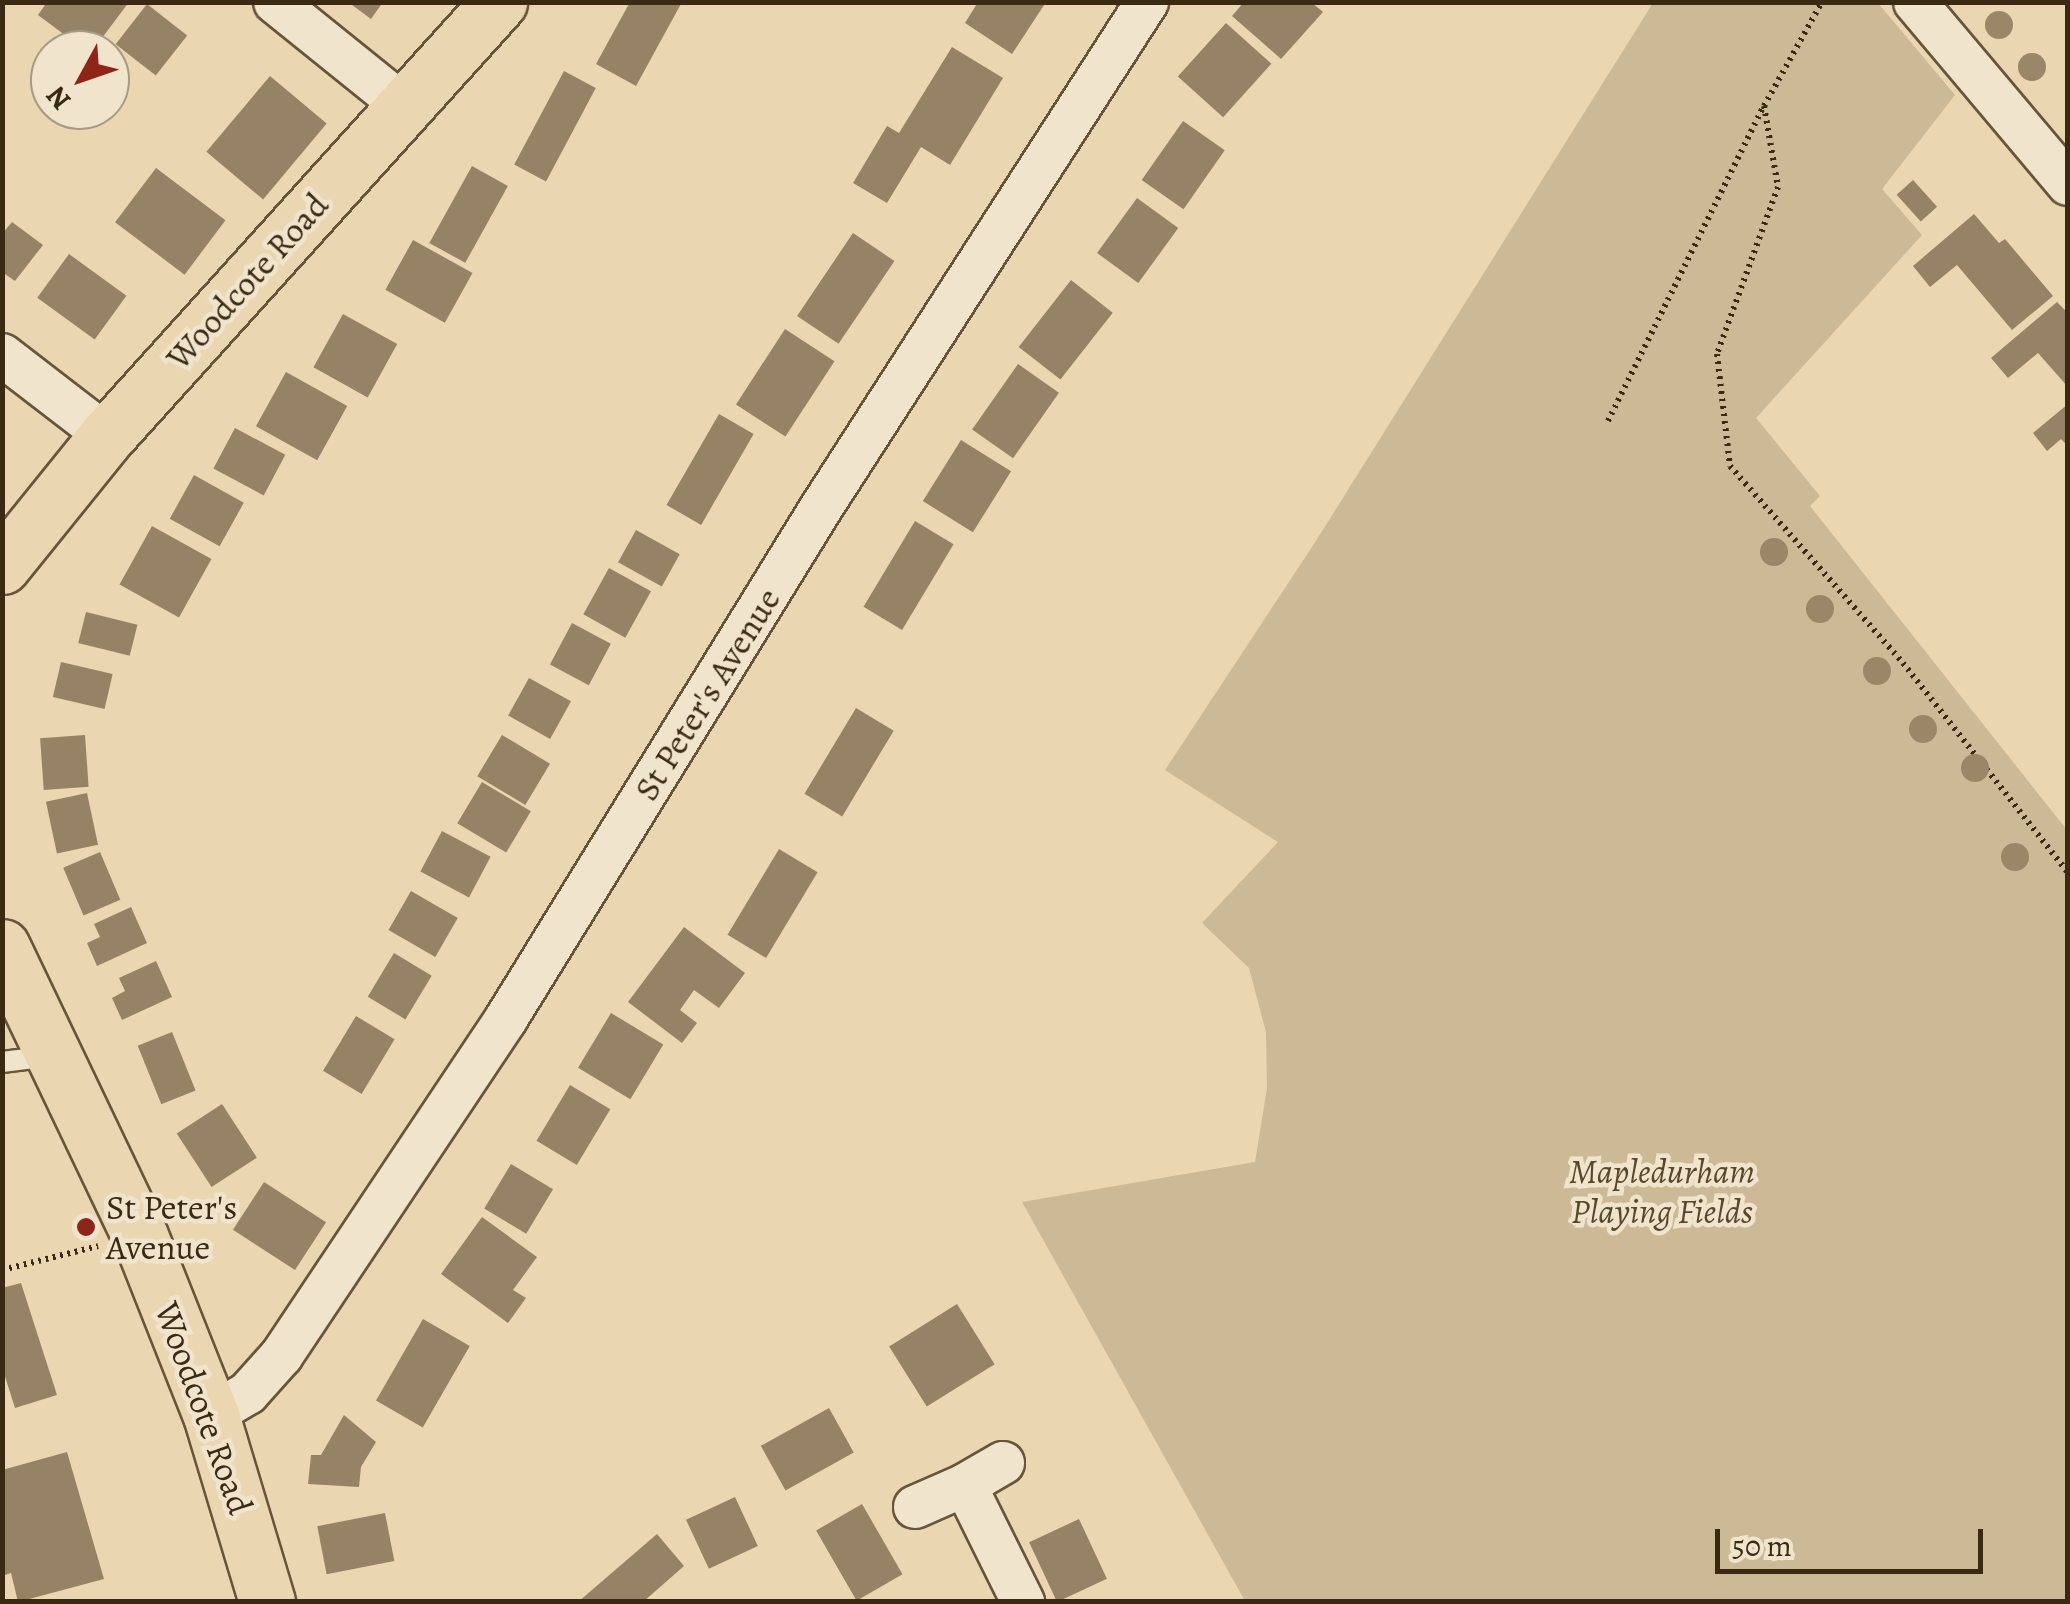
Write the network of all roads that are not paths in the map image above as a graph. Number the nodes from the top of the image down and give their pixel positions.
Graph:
1 (275, 2) edge
2 (499, 2) edge
3 (1147, 2) edge
4 (1915, 2) edge
5 (404, 106) junction
6 (2068, 184) edge
7 (2, 355) edge
8 (107, 436) junction
9 (2, 566) edge
10 (2, 947) edge
11 (27, 1059) edge
12 (211, 1414) junction
13 (1003, 1463) dead end
14 (965, 1485) junction
15 (916, 1507) dead end
16 (267, 1602) edge
17 (1023, 1602) edge

1 - 5 street
2 - 5 main road, Woodcote Road
3 - 12 street, St Peter's Avenue
4 - 6 street
5 - 8 main road, Woodcote Road
7 - 8 street
8 - 9 main road, Woodcote Road
10 - 11 main road, Woodcote Road
11 - 12 main road, Woodcote Road
12 - 16 main road, Woodcote Road
13 - 14 street
14 - 15 street
14 - 17 street

